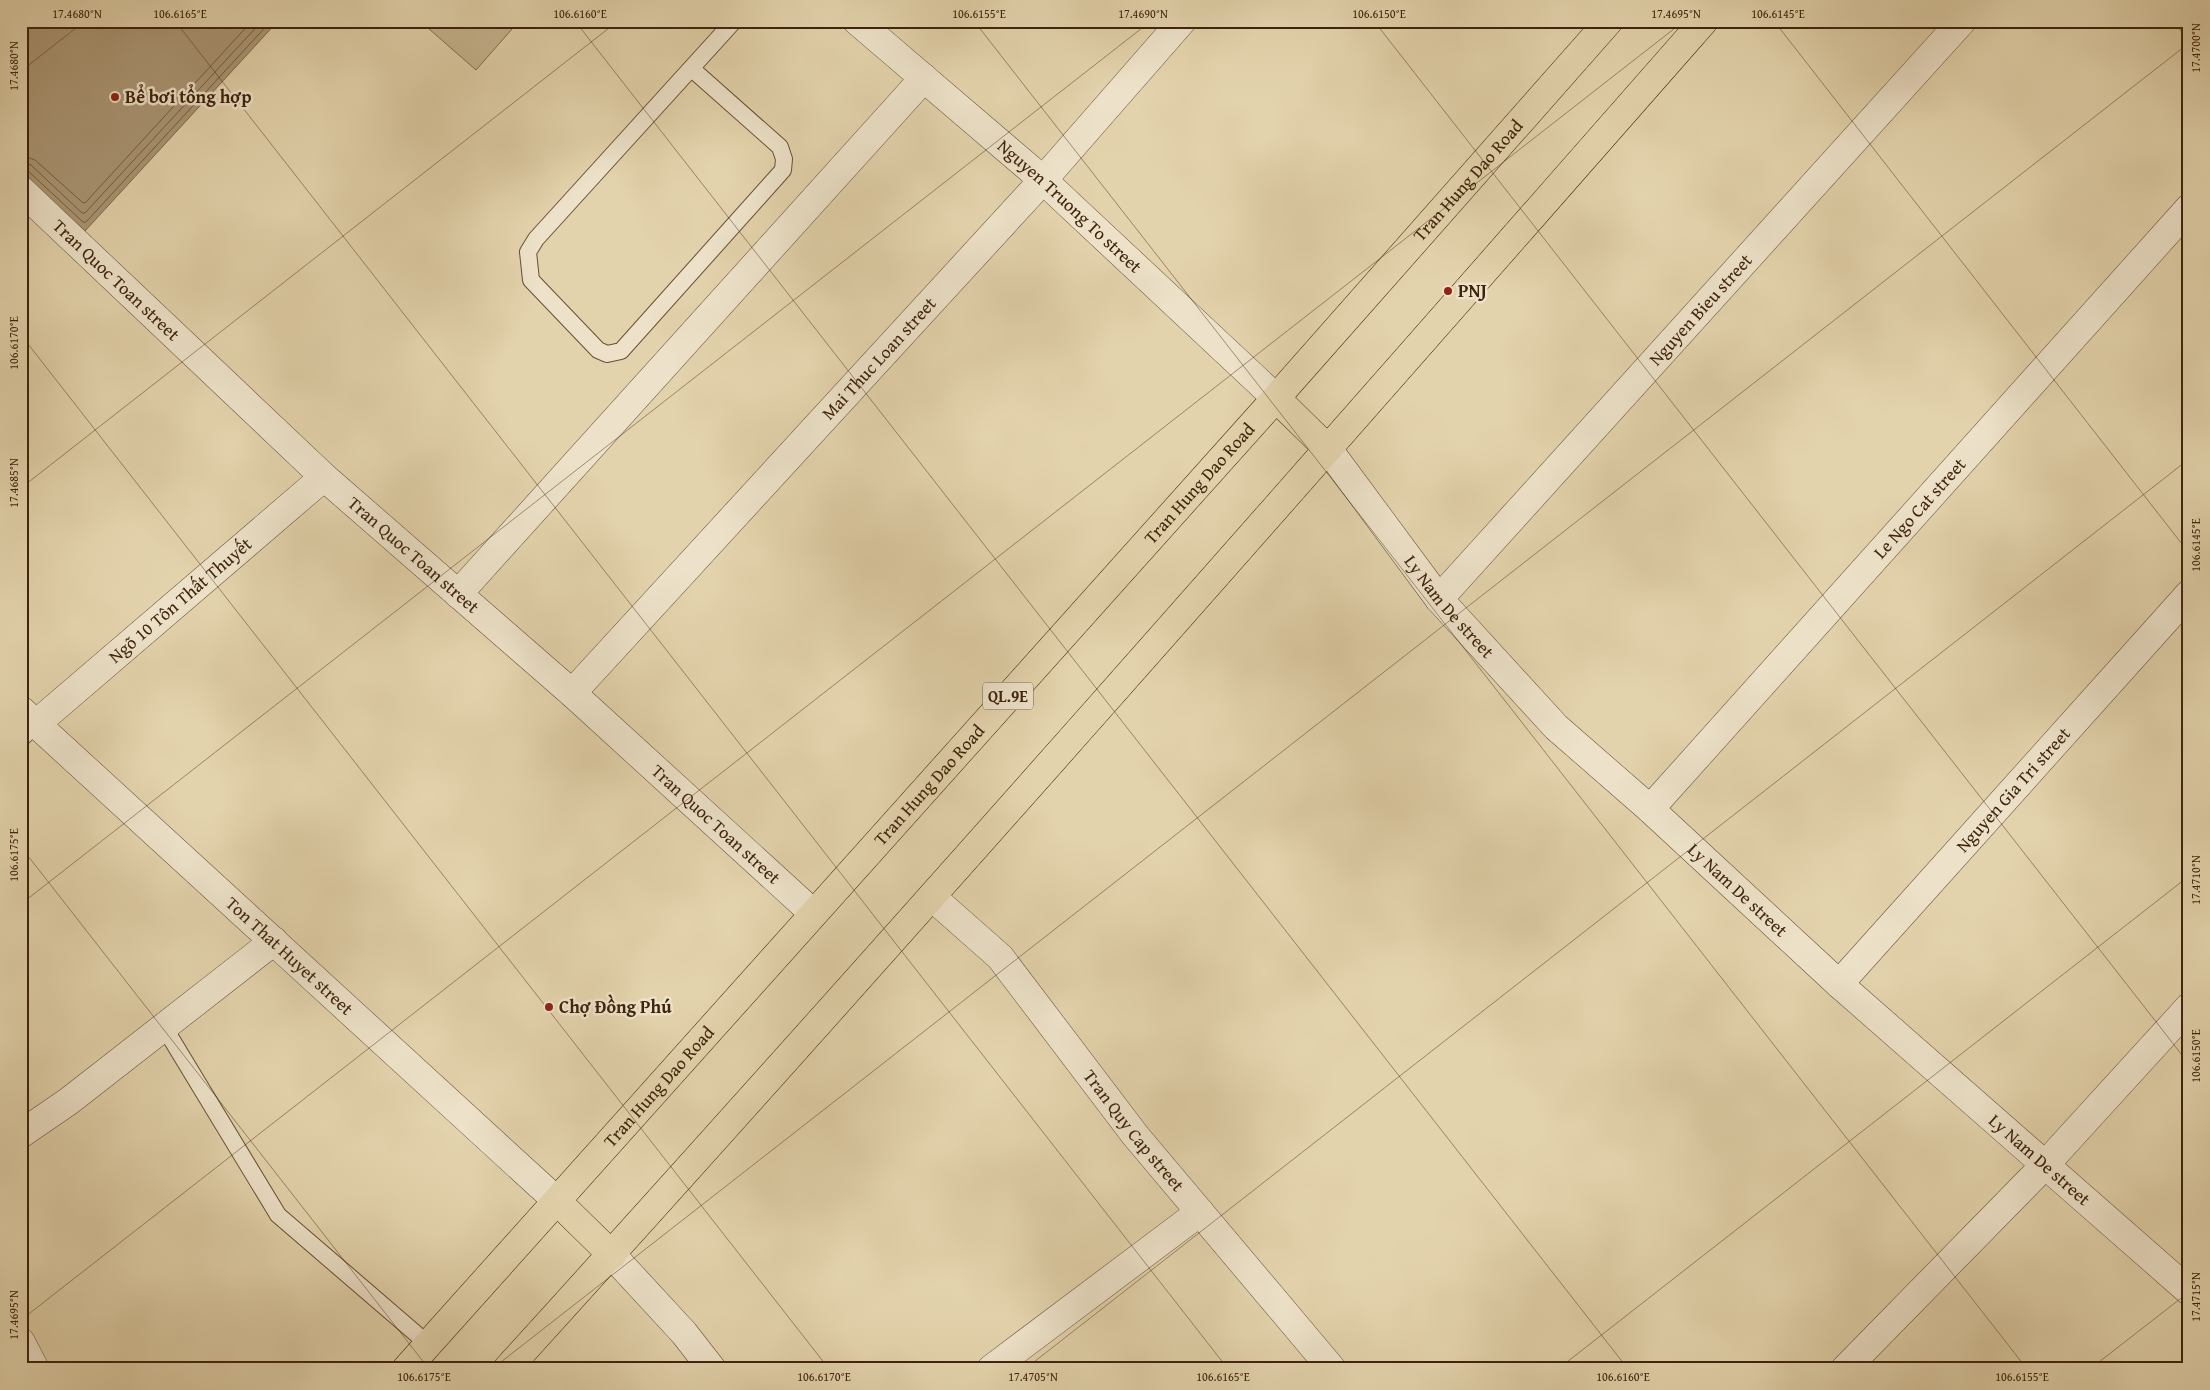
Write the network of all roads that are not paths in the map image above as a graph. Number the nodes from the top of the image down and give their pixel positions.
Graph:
1 (734, 21) edge
2 (857, 21) edge
3 (1182, 21) edge
4 (1609, 21) edge
5 (1704, 21) edge
6 (1962, 21) edge
7 (692, 69) junction
8 (924, 78) junction
9 (1043, 180) junction
10 (21, 190) edge
11 (2189, 208) edge
12 (1276, 398) junction
13 (1328, 449) junction
14 (324, 477) junction
15 (458, 594) junction
16 (2189, 594) edge
17 (1439, 599) junction
18 (572, 693) junction
19 (26, 724) edge
20 (1650, 809) junction
21 (932, 897) junction
22 (812, 914) junction
23 (274, 941) junction
24 (1839, 984) junction
25 (2189, 1007) edge
26 (164, 1027) junction
27 (21, 1134) edge
28 (2044, 1166) junction
29 (557, 1201) junction
30 (1200, 1212) junction
31 (612, 1255) junction
32 (2189, 1291) edge
33 (21, 1342) edge
34 (428, 1344) junction
35 (35, 1369) edge
36 (406, 1369) edge
37 (507, 1369) edge
38 (712, 1369) edge
39 (991, 1369) edge
40 (1332, 1369) edge
41 (1845, 1369) edge

1 - 7 lane
2 - 8 street, Nguyen Truong To street
3 - 9 street, Mai Thuc Loan street
4 - 12 main road, Tran Hung Dao Road / QL.9E
5 - 13 main road
6 - 17 street, Nguyen Bieu street
7 - 7 lane
8 - 9 street, Nguyen Truong To street
8 - 15 street
9 - 12 street, Nguyen Truong To street
9 - 18 street, Mai Thuc Loan street
10 - 14 street, Tran Quoc Toan street
11 - 20 street, Le Ngo Cat street
12 - 13 main road
12 - 22 main road, Tran Hung Dao Road / QL.9E
13 - 17 street, Ly Nam De street
13 - 21 main road
14 - 15 street, Tran Quoc Toan street
14 - 19 street, Ngõ 10 Tôn Thất Thuyết
15 - 18 street, Tran Quoc Toan street
16 - 24 street, Nguyen Gia Tri street
17 - 20 street, Ly Nam De street
18 - 22 street, Tran Quoc Toan street
19 - 23 street, Ton That Huyet street
20 - 24 street, Ly Nam De street
21 - 30 street, Tran Quy Cap street
21 - 31 main road
22 - 29 main road, Tran Hung Dao Road / QL.9E
23 - 26 street
23 - 29 street, Ton That Huyet street
24 - 28 street, Ly Nam De street
25 - 28 street
26 - 27 street
26 - 34 lane
28 - 32 street, Ly Nam De street
28 - 41 street
29 - 31 main road
29 - 34 main road, Tran Hung Dao Road / QL.9E
30 - 39 street
30 - 40 street, Tran Quy Cap street
31 - 37 main road
31 - 38 street
33 - 35 street
34 - 36 main road, Tran Hung Dao Road / QL.9E

